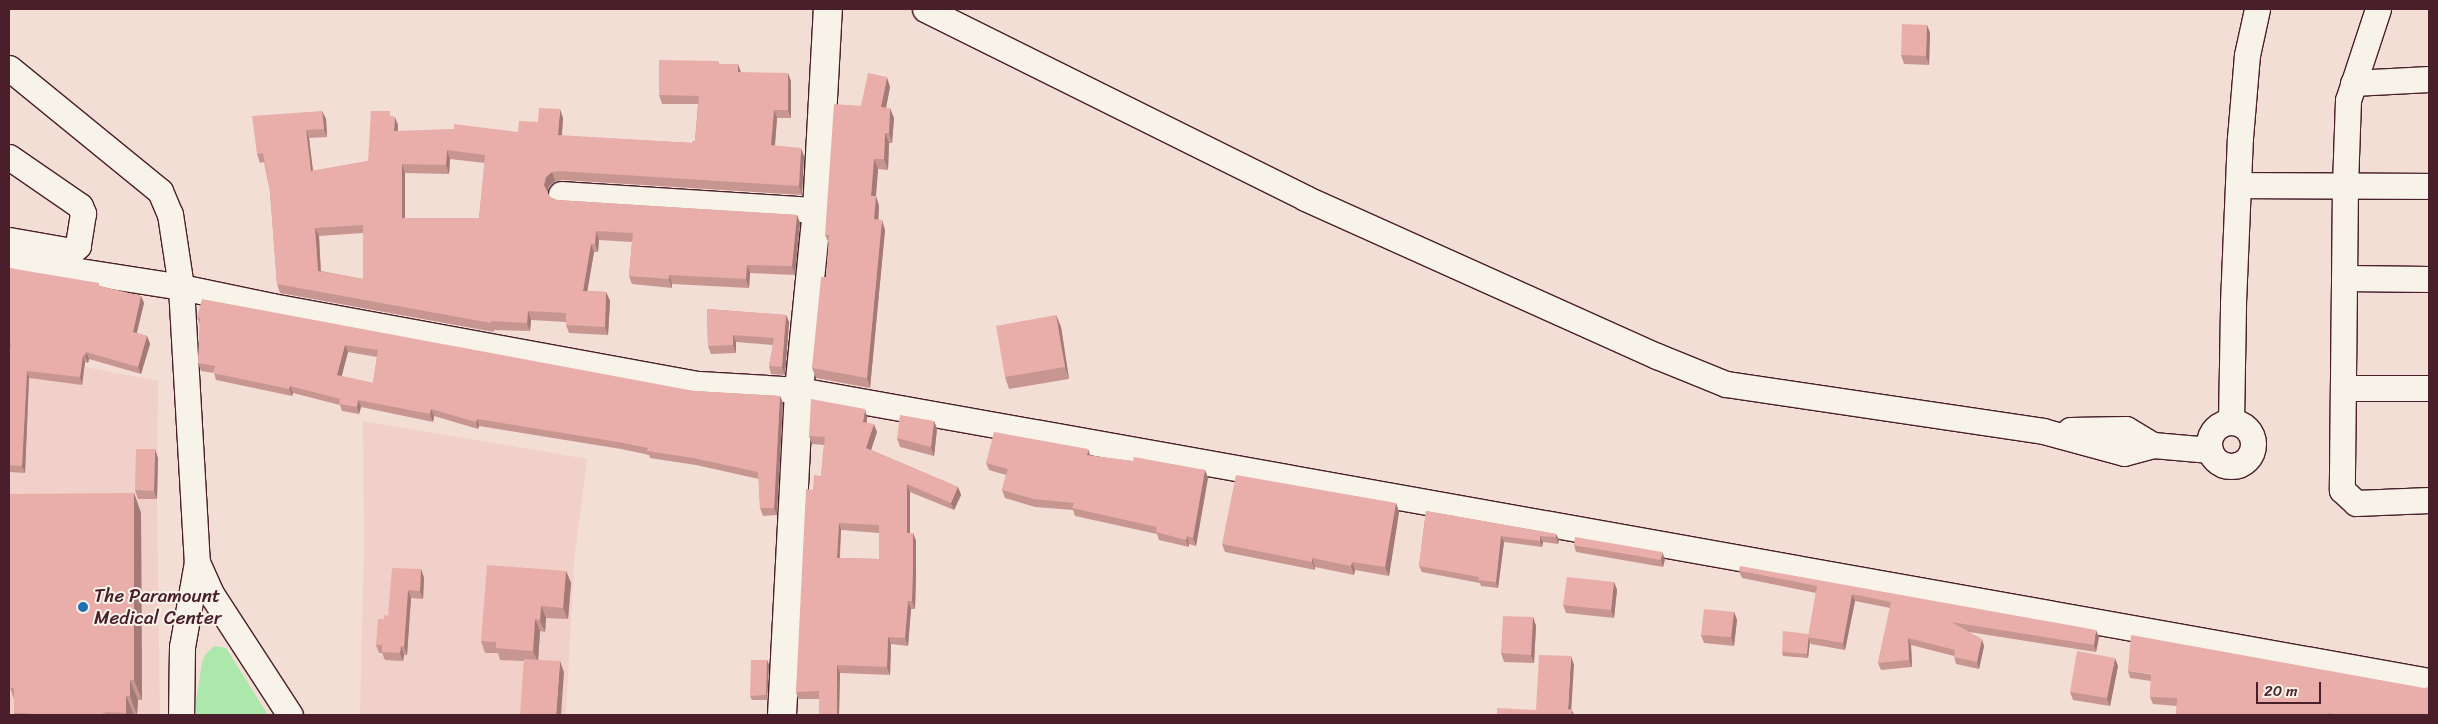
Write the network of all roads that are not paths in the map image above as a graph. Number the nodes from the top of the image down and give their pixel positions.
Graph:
1 (828, 9) edge
2 (924, 9) edge
3 (2257, 9) edge
4 (2378, 9) edge
5 (9, 68) edge
6 (2429, 79) edge
7 (2353, 83) junction
8 (9, 157) edge
9 (2238, 185) junction
10 (2345, 186) junction
11 (2429, 186) edge
12 (562, 194) dead end
13 (817, 210) junction
14 (9, 240) edge
15 (9, 260) edge
16 (2344, 278) junction
17 (2429, 279) edge
18 (181, 287) junction
19 (2343, 388) junction
20 (2429, 388) edge
21 (799, 390) junction
22 (2231, 422) junction
23 (2210, 450) junction
24 (2429, 500) edge
25 (197, 562) junction
26 (2429, 681) edge
27 (181, 715) edge
28 (290, 715) edge
29 (782, 715) edge

1 - 13 street
2 - 23 street
3 - 9 street
4 - 7 street
5 - 18 street
6 - 7 street
7 - 10 street
8 - 14 street
9 - 10 street
9 - 22 street
10 - 11 street
10 - 16 street
12 - 13 street
13 - 21 street
15 - 18 street
16 - 17 street
16 - 19 street
18 - 21 street
18 - 25 street
19 - 20 street
19 - 24 street
21 - 26 street
21 - 29 street
22 - 23 street
22 - 23 street
25 - 27 street
25 - 28 street

